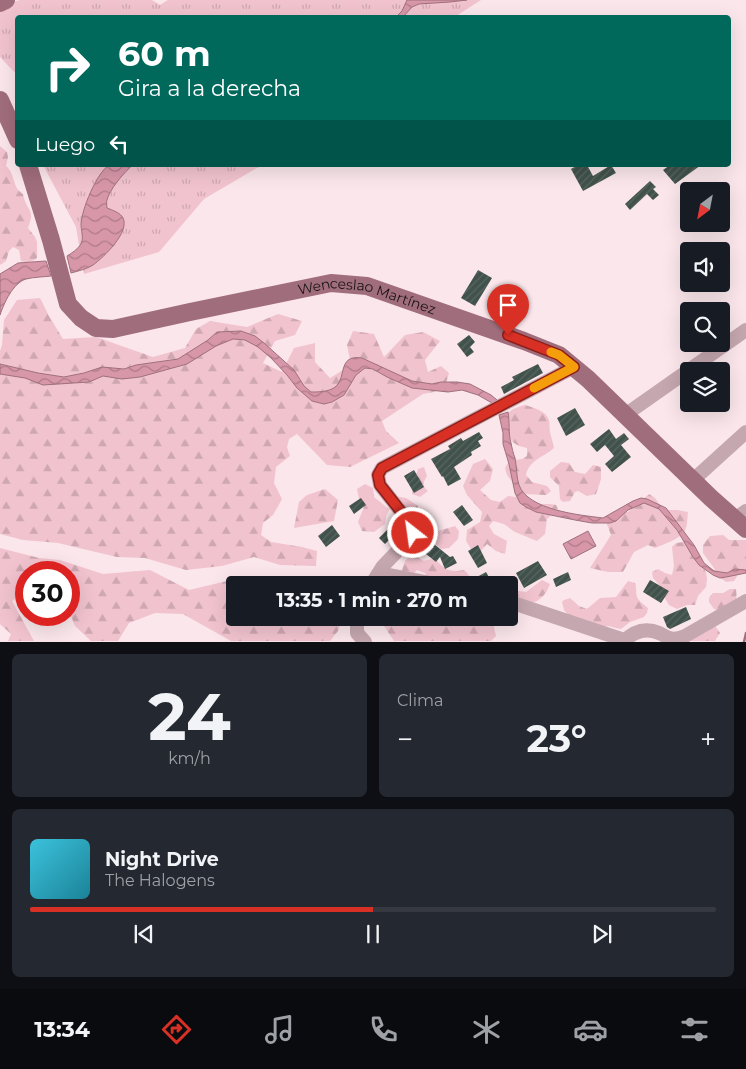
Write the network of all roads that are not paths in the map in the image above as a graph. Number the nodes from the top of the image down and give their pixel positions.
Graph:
1 (6, 0) edge
2 (0, 3) edge
3 (0, 100) edge
4 (15, 133) edge
5 (29, 167) edge
6 (746, 330) edge
7 (574, 367) junction
8 (625, 415) junction
9 (746, 432) edge
10 (692, 481) junction
11 (742, 520) edge
12 (379, 573) junction
13 (377, 576) edge
14 (394, 576) edge
15 (746, 601) edge
16 (518, 605) edge
17 (358, 626) edge
18 (359, 639) edge
19 (624, 641) edge

1 - 2 main road
3 - 4 main road
5 - 7 main road, Wenceslao Martínez
6 - 8 street
7 - 8 main road, Wenceslao Martínez
7 - 12 street
8 - 10 main road, Wenceslao Martínez
9 - 10 street
10 - 11 main road, Wenceslao Martínez
12 - 13 street
12 - 14 street
15 - 19 street
16 - 19 street
17 - 18 street

